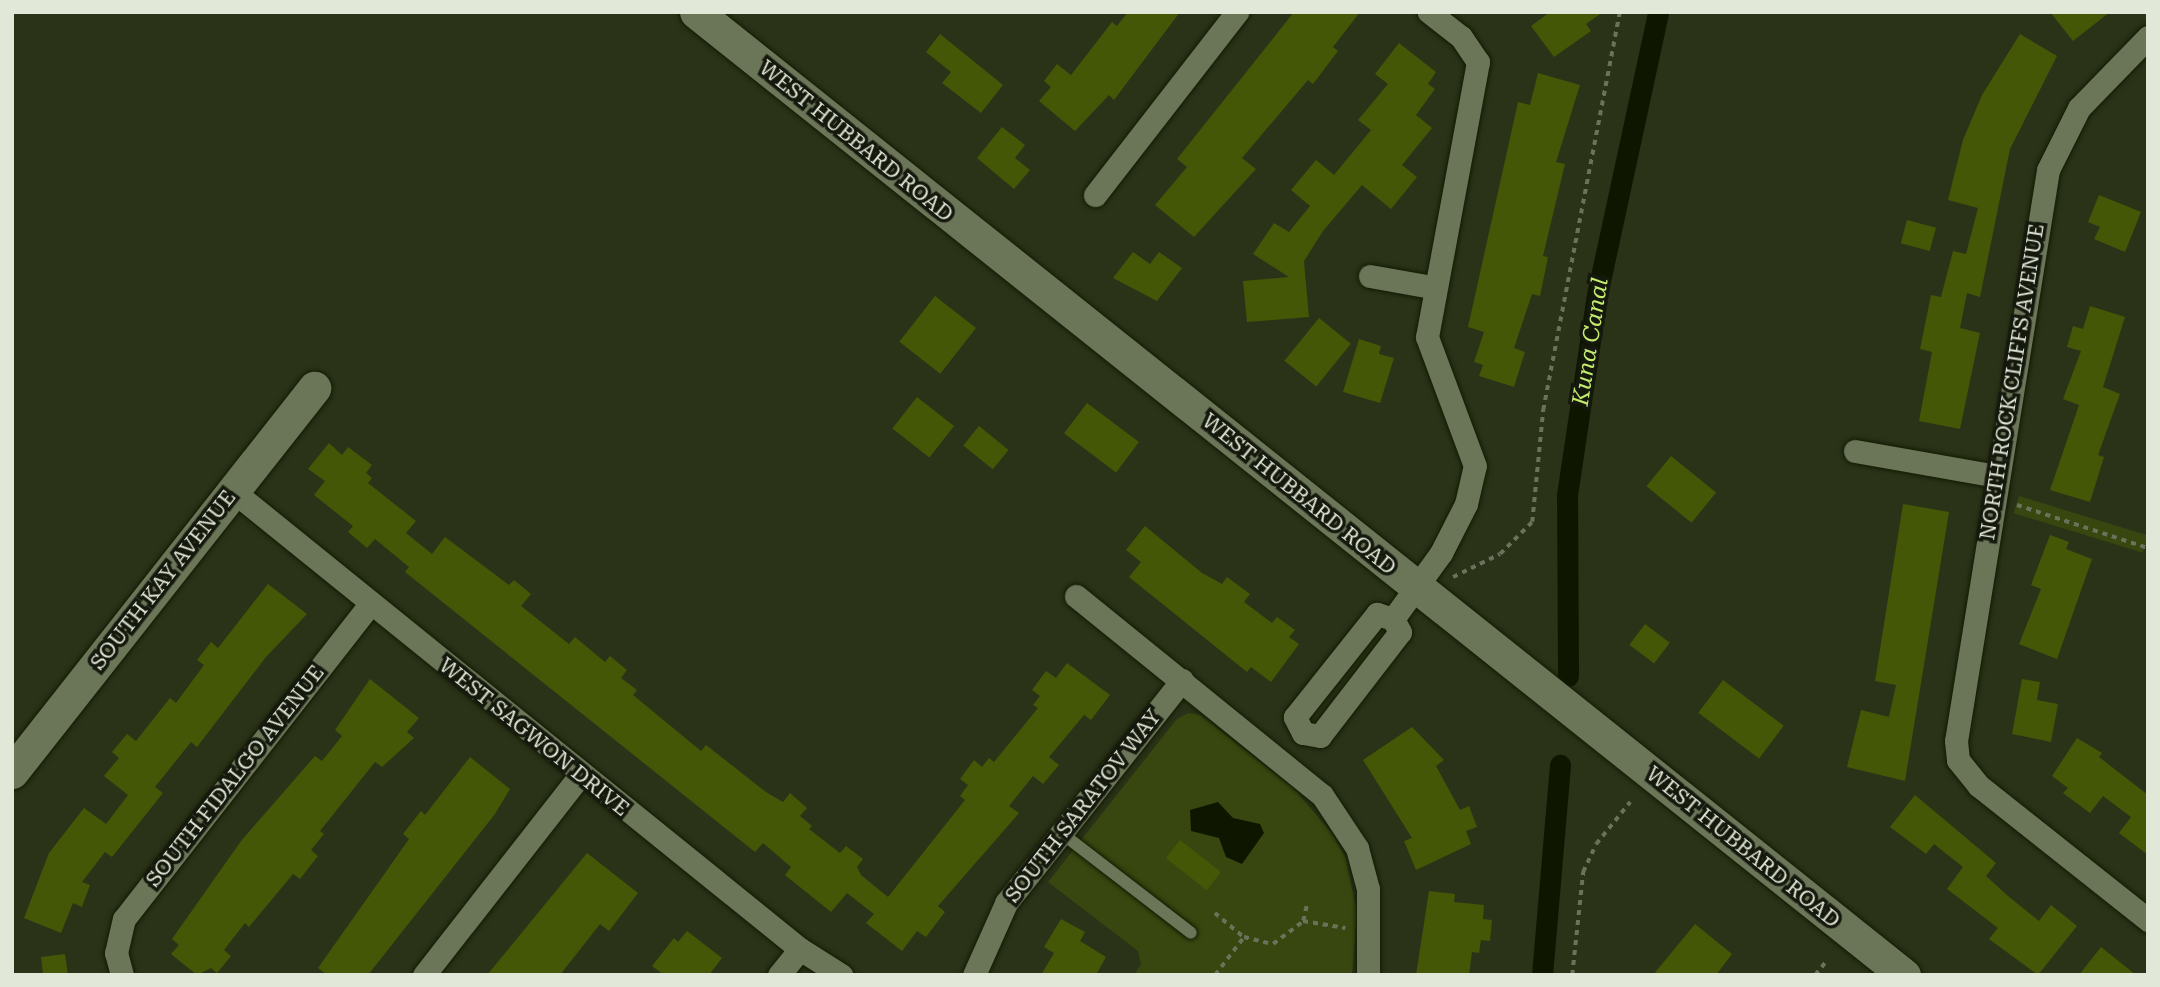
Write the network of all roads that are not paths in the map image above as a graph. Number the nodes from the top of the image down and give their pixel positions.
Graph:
1 (696, 12) edge
2 (1237, 12) edge
3 (1429, 12) edge
4 (2148, 37) edge
5 (1095, 195) dead end
6 (1370, 276) dead end
7 (1432, 288) junction
8 (314, 388) dead end
9 (1856, 452) dead end
10 (1997, 476) junction
11 (233, 491) junction
12 (1416, 587) junction
13 (1076, 596) dead end
14 (369, 605) junction
15 (1182, 680) junction
16 (1282, 759) junction
17 (12, 772) edge
18 (581, 774) junction
19 (1060, 832) junction
20 (2148, 920) edge
21 (1192, 933) dead end
22 (800, 949) junction
23 (119, 964) edge
24 (424, 975) edge
25 (779, 975) edge
26 (841, 975) edge
27 (974, 975) edge
28 (1368, 975) edge
29 (1903, 975) edge

1 - 12 street, WEST HUBBARD ROAD
2 - 5 street
3 - 7 street
4 - 10 street, NORTH ROCK CLIFFS AVENUE
6 - 7 street
7 - 12 street
8 - 11 street, SOUTH KAY AVENUE
9 - 10 street
10 - 20 street, NORTH ROCK CLIFFS AVENUE
11 - 14 street, WEST SAGWON DRIVE
11 - 17 street, SOUTH KAY AVENUE
12 - 16 street
12 - 29 street, WEST HUBBARD ROAD
13 - 15 street
14 - 18 street, WEST SAGWON DRIVE
14 - 23 street, SOUTH FIDALGO AVENUE
15 - 16 street
15 - 19 street, SOUTH SARATOV WAY
16 - 28 street
18 - 22 street, WEST SAGWON DRIVE
18 - 24 street
19 - 21 lane
19 - 27 street, SOUTH SARATOV WAY
22 - 25 street
22 - 26 street, WEST SAGWON DRIVE

